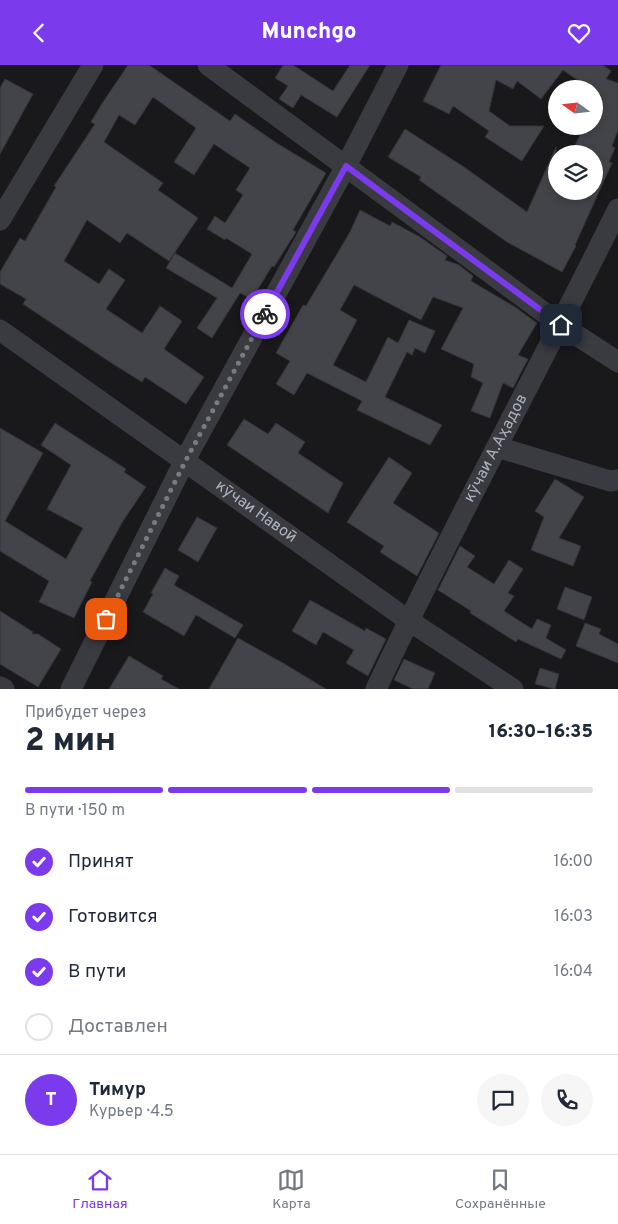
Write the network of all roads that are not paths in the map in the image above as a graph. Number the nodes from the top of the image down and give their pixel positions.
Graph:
1 (93, 65) edge
2 (208, 65) edge
3 (398, 65) edge
4 (346, 166) junction
5 (618, 209) edge
6 (0, 220) edge
7 (561, 325) junction
8 (0, 330) edge
9 (618, 362) edge
10 (498, 447) junction
11 (186, 460) junction
12 (618, 480) edge
13 (408, 620) junction
14 (0, 687) edge
15 (4, 689) edge
16 (71, 689) edge
17 (376, 689) edge
18 (513, 689) edge

1 - 6 street
2 - 4 street
3 - 4 street
4 - 7 street
4 - 11 street
5 - 7 street, кӯчаи А.Аҳадов
7 - 9 street
7 - 10 street, кӯчаи А.Аҳадов
8 - 11 street, кӯчаи Навоӣ
10 - 12 street
10 - 13 street, кӯчаи А.Аҳадов
11 - 13 street, кӯчаи Навоӣ
11 - 16 street
13 - 17 street, кӯчаи А.Аҳадов
13 - 18 street, кӯчаи Навоӣ
14 - 15 street

